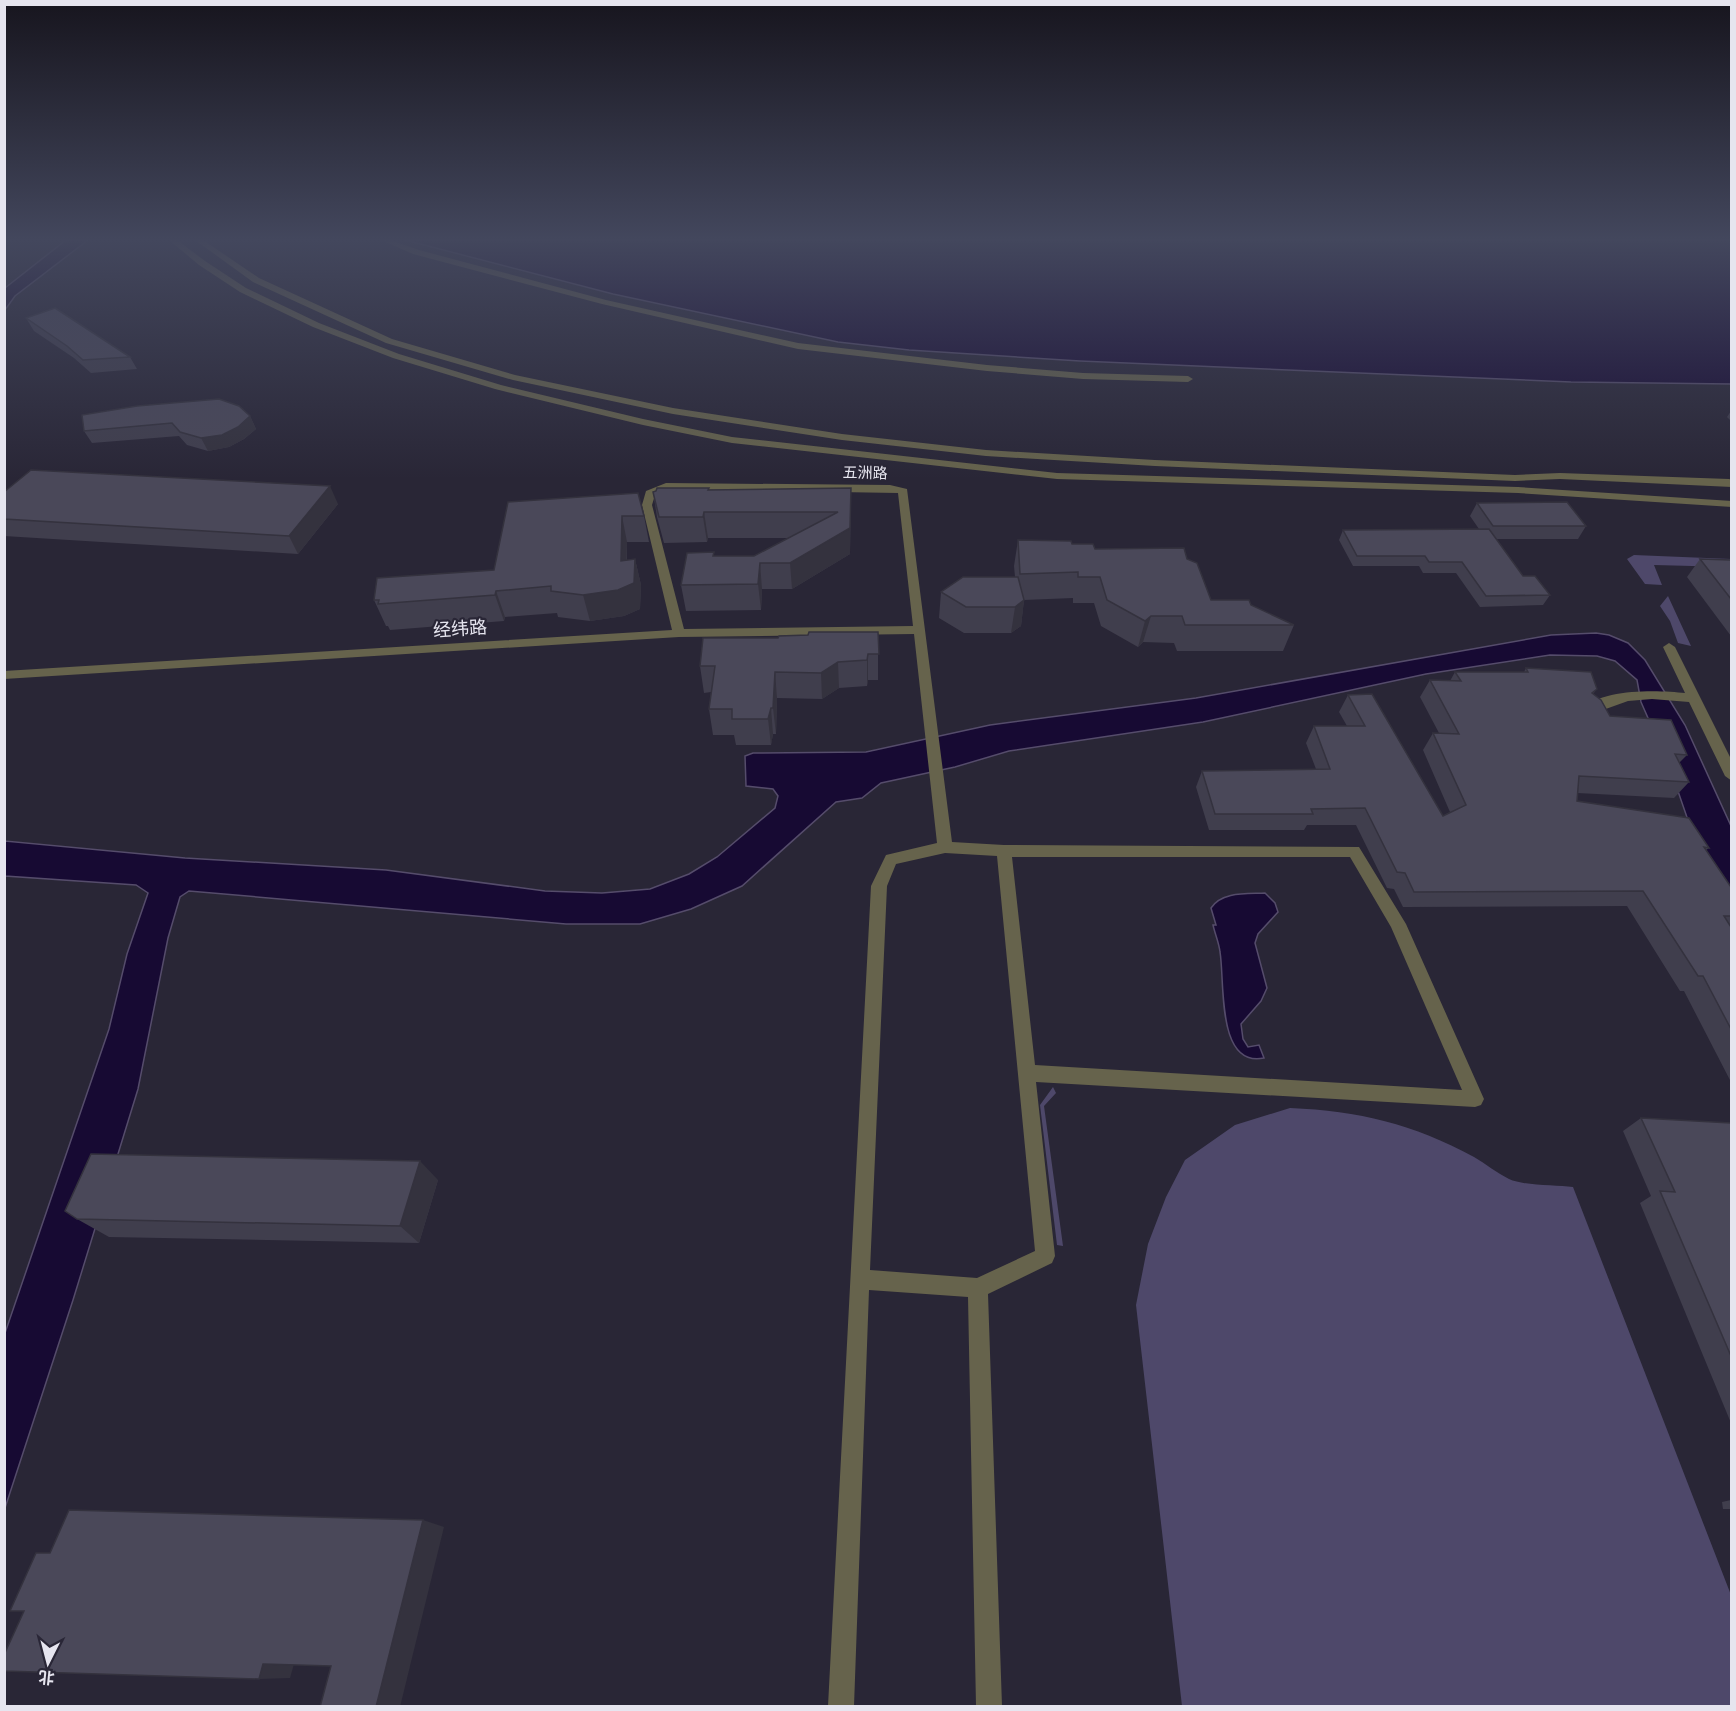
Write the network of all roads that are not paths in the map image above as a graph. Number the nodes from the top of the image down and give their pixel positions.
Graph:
1 (305, 320) edge
2 (343, 320) edge
3 (683, 320) edge
4 (1188, 379) dead end
5 (1731, 484) edge
6 (1731, 504) edge
7 (918, 630) junction
8 (679, 633) junction
9 (1669, 647) dead end
10 (4, 675) edge
11 (1694, 698) junction
12 (1589, 710) edge
13 (1731, 776) edge
14 (945, 847) junction
15 (1004, 851) junction
16 (1026, 1072) junction
17 (859, 1279) junction
18 (978, 1288) junction
19 (841, 1707) edge
20 (989, 1707) edge

1 - 6 street
2 - 5 street
3 - 4 street
7 - 8 street, 经纬路
7 - 8 street, 五洲路
7 - 14 street, 五洲路
8 - 10 street, 经纬路
9 - 11 street
11 - 12 street
11 - 13 street
14 - 15 street
14 - 17 street
15 - 16 street
15 - 16 street
16 - 18 street
17 - 18 street
17 - 19 street
18 - 20 street

